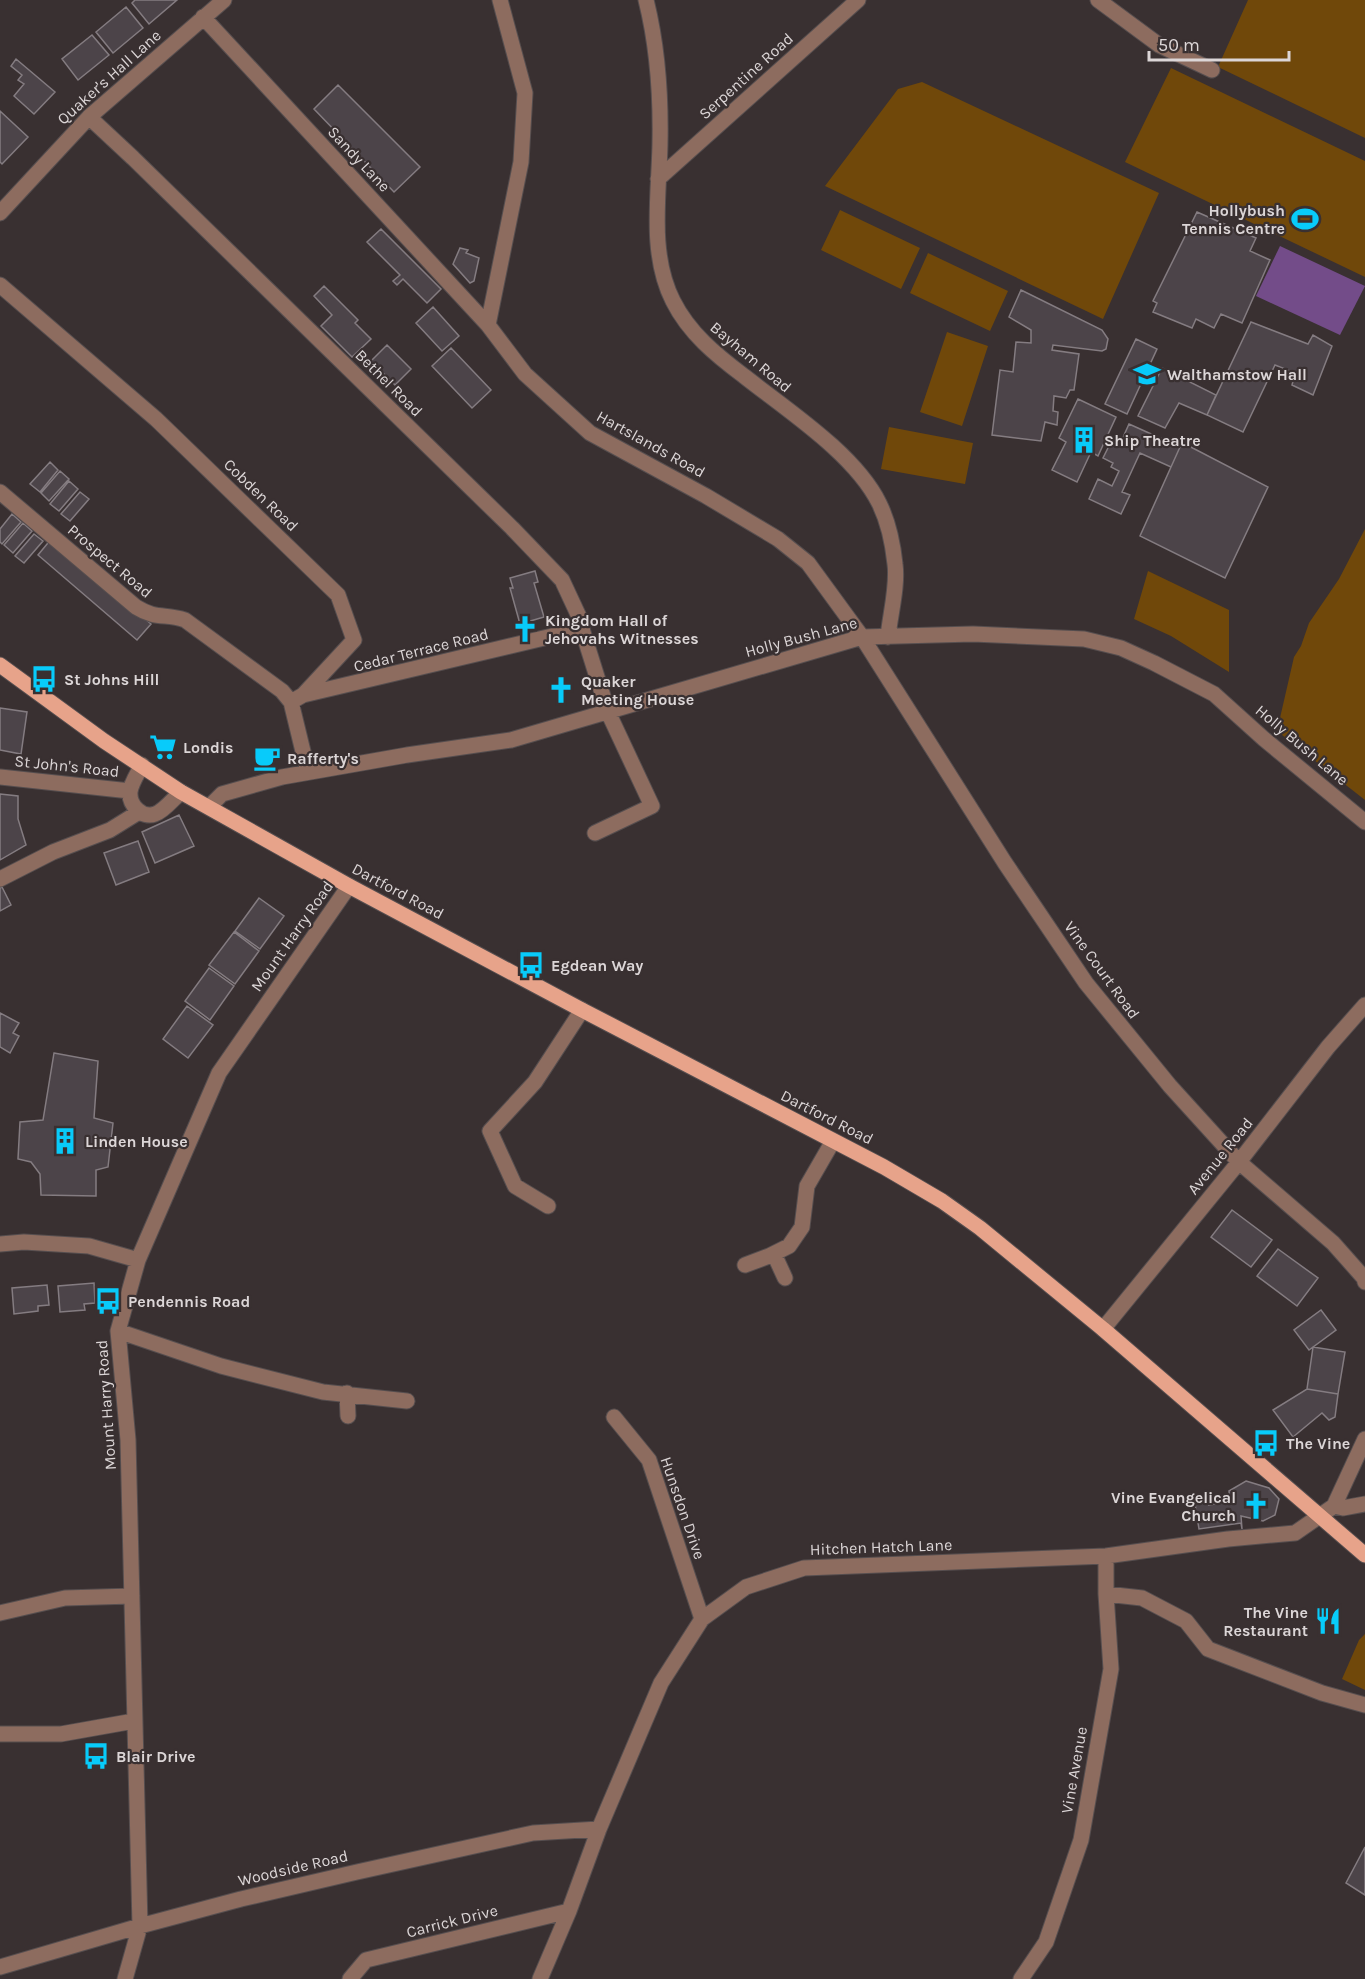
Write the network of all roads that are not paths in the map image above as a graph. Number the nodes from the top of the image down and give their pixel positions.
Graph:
1 (224, 0) edge
2 (500, 0) edge
3 (646, 0) edge
4 (858, 0) edge
5 (1098, 0) edge
6 (203, 17) junction
7 (1212, 70) dead end
8 (89, 117) junction
9 (658, 179) junction
10 (0, 213) edge
11 (0, 285) edge
12 (488, 325) junction
13 (0, 492) edge
14 (582, 629) junction
15 (862, 637) junction
16 (888, 637) junction
17 (0, 665) edge
18 (297, 699) junction
19 (608, 712) junction
20 (142, 765) junction
21 (308, 772) junction
22 (0, 777) edge
23 (130, 791) junction
24 (181, 792) junction
25 (209, 807) junction
26 (139, 812) junction
27 (1365, 822) edge
28 (595, 833) dead end
29 (0, 879) edge
30 (349, 886) junction
31 (1365, 1005) edge
32 (582, 1010) junction
33 (833, 1141) junction
34 (1239, 1162) junction
35 (548, 1206) dead end
36 (0, 1244) edge
37 (774, 1254) junction
38 (138, 1260) junction
39 (745, 1265) dead end
40 (785, 1278) dead end
41 (1365, 1282) edge
42 (1103, 1329) junction
43 (118, 1331) junction
44 (347, 1393) junction
45 (407, 1401) dead end
46 (348, 1416) dead end
47 (614, 1417) dead end
48 (1365, 1439) edge
49 (1365, 1504) edge
50 (1334, 1506) junction
51 (1321, 1516) junction
52 (1365, 1555) edge
53 (1106, 1556) junction
54 (1106, 1594) junction
55 (132, 1596) junction
56 (0, 1613) edge
57 (702, 1618) junction
58 (1365, 1705) edge
59 (134, 1721) junction
60 (0, 1734) edge
61 (599, 1829) junction
62 (569, 1911) junction
63 (140, 1926) junction
64 (0, 1967) edge
65 (125, 1979) edge
66 (350, 1979) edge
67 (540, 1979) edge
68 (1022, 1979) edge

1 - 6 street, Quaker's Hall Lane
2 - 12 street
3 - 9 street, Bayham Road
4 - 9 street, Serpentine Road
5 - 7 street
6 - 8 street, Quaker's Hall Lane
6 - 12 street, Sandy Lane
8 - 10 street, Quaker's Hall Lane
8 - 14 street, Bethel Road
9 - 16 street, Bayham Road
11 - 18 street, Cobden Road
12 - 15 street, Hartslands Road
13 - 18 street, Prospect Road
14 - 18 street, Cedar Terrace Road
14 - 19 street, Bethel Road
15 - 16 street, Holly Bush Lane
15 - 19 street, Holly Bush Lane
15 - 34 street, Vine Court Road
16 - 27 street, Holly Bush Lane
17 - 20 main road, Dartford Road
18 - 21 street
19 - 21 street, Holly Bush Lane
19 - 28 street, Bethel Road
20 - 23 street
20 - 24 main road, Dartford Road
21 - 25 street, Holly Bush Lane
22 - 23 street, St John's Road
23 - 26 street
24 - 25 main road, Dartford Road
24 - 26 street
25 - 30 main road, Dartford Road
26 - 29 street
30 - 32 main road, Dartford Road
30 - 38 street, Mount Harry Road
31 - 34 street, Avenue Road
32 - 33 main road, Dartford Road
32 - 35 street
33 - 37 street
33 - 42 main road, Dartford Road
34 - 41 street, Vine Court Road
34 - 42 street, Avenue Road
36 - 38 street
37 - 39 street
37 - 40 street
38 - 43 street, Mount Harry Road
42 - 51 main road, Dartford Road
43 - 44 street
43 - 55 street, Mount Harry Road
44 - 45 street
44 - 46 street
47 - 57 street, Hunsdon Drive
48 - 50 street
49 - 50 street
50 - 51 street
51 - 52 main road, Dartford Road
51 - 53 street, Hitchen Hatch Lane
53 - 54 street, Vine Avenue
53 - 57 street, Hitchen Hatch Lane
54 - 58 street
54 - 68 street, Vine Avenue
55 - 56 street
55 - 59 street, Mount Harry Road
57 - 61 street, Hitchen Hatch Lane
59 - 60 street
59 - 63 street, Mount Harry Road
61 - 62 street, Hitchen Hatch Lane
61 - 63 street, Woodside Road
62 - 66 street, Carrick Drive
62 - 67 street, Hitchen Hatch Lane
63 - 64 street, Woodside Road
63 - 65 street, Mount Harry Road

